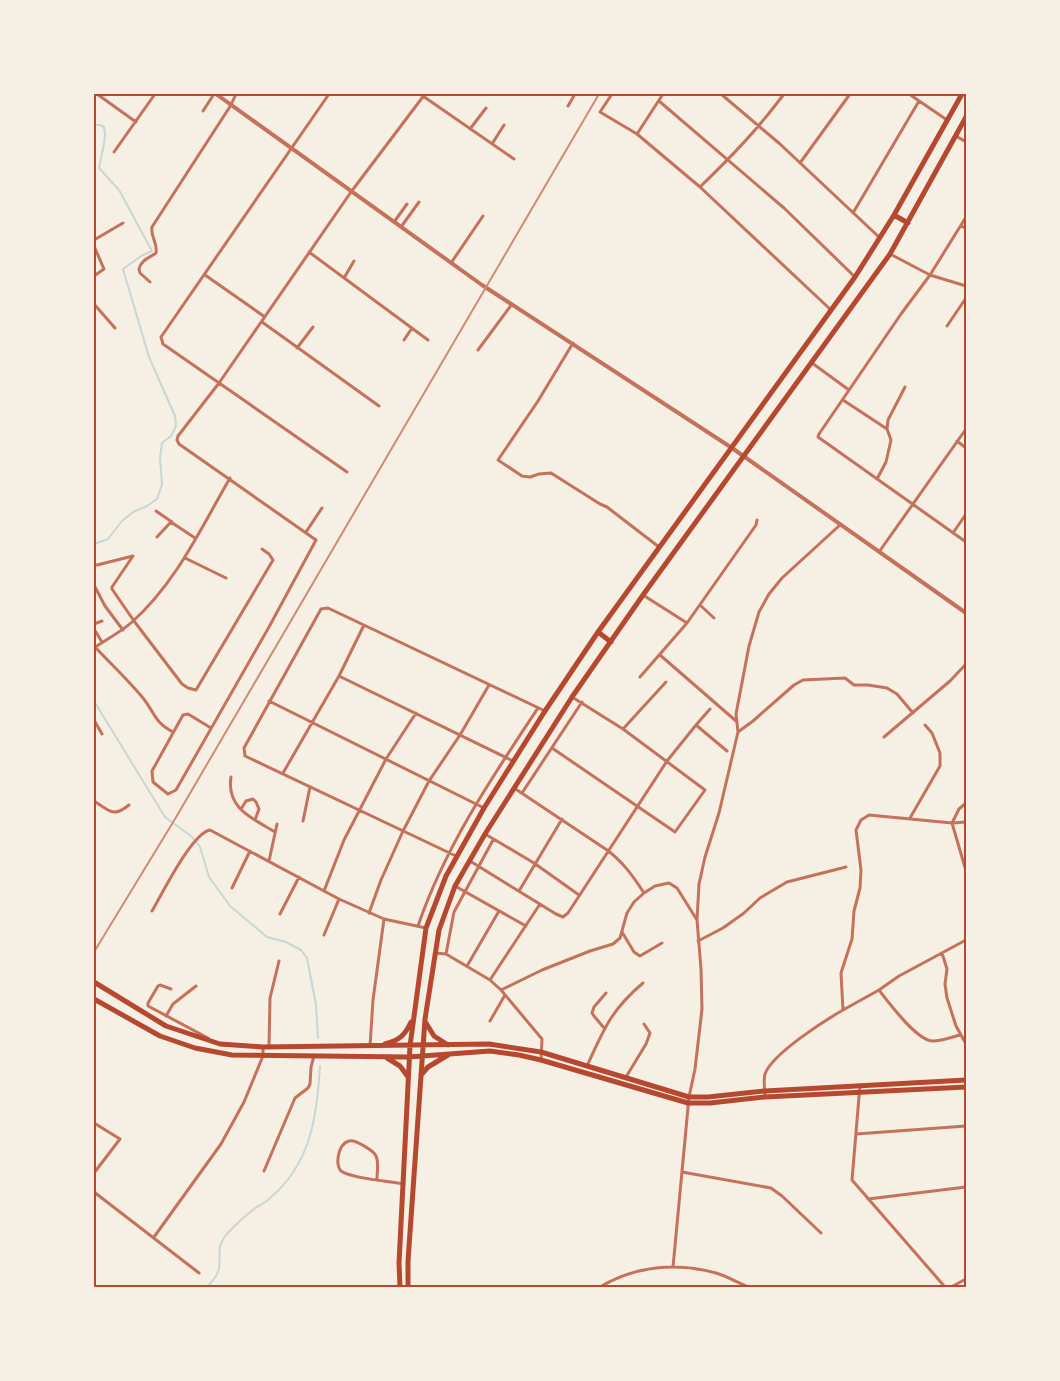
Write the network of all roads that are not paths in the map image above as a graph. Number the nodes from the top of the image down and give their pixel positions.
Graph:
1 (97, 94) edge
2 (155, 94) edge
3 (215, 94) edge
4 (236, 94) edge
5 (329, 94) edge
6 (575, 94) edge
7 (612, 94) edge
8 (663, 94) edge
9 (724, 94) edge
10 (784, 94) edge
11 (850, 94) edge
12 (909, 94) edge
13 (962, 94) edge
14 (423, 95) edge
15 (659, 100) junction
16 (919, 101) junction
17 (231, 105) junction
18 (568, 106) dead end
19 (486, 108) dead end
20 (203, 111) dead end
21 (966, 118) edge
22 (948, 120) junction
23 (136, 122) junction
24 (504, 125) dead end
25 (759, 127) junction
26 (470, 129) junction
27 (637, 134) junction
28 (956, 136) junction
29 (966, 142) edge
30 (492, 144) junction
31 (291, 148) junction
32 (114, 152) dead end
33 (514, 159) dead end
34 (729, 159) junction
35 (800, 163) junction
36 (700, 187) junction
37 (351, 192) junction
38 (419, 202) dead end
39 (407, 204) dead end
40 (853, 213) junction
41 (894, 215) junction
42 (483, 216) dead end
43 (966, 217) edge
44 (394, 222) junction
45 (123, 223) dead end
46 (908, 223) junction
47 (962, 226) junction
48 (401, 228) junction
49 (966, 228) edge
50 (880, 238) junction
51 (94, 240) edge
52 (94, 246) edge
53 (309, 252) junction
54 (890, 254) junction
55 (354, 261) dead end
56 (451, 263) junction
57 (205, 275) junction
58 (930, 275) junction
59 (94, 276) edge
60 (855, 277) junction
61 (344, 278) junction
62 (150, 282) dead end
63 (966, 286) edge
64 (966, 298) edge
65 (94, 304) edge
66 (512, 304) junction
67 (832, 310) junction
68 (265, 317) junction
69 (262, 322) junction
70 (947, 326) dead end
71 (313, 327) dead end
72 (115, 328) dead end
73 (412, 328) junction
74 (404, 340) dead end
75 (428, 340) dead end
76 (573, 343) junction
77 (297, 348) junction
78 (478, 350) dead end
79 (812, 363) junction
80 (219, 382) junction
81 (904, 387) dead end
82 (850, 390) junction
83 (843, 400) junction
84 (379, 406) dead end
85 (887, 429) junction
86 (966, 429) edge
87 (957, 441) junction
88 (732, 448) junction
89 (966, 448) edge
90 (744, 456) junction
91 (347, 472) dead end
92 (230, 478) junction
93 (877, 479) junction
94 (912, 504) junction
95 (322, 508) dead end
96 (156, 511) dead end
97 (966, 514) edge
98 (757, 520) dead end
99 (174, 524) junction
100 (840, 525) junction
101 (306, 532) junction
102 (953, 533) junction
103 (157, 537) dead end
104 (195, 538) junction
105 (966, 542) edge
106 (659, 548) junction
107 (262, 549) dead end
108 (879, 552) junction
109 (186, 558) junction
110 (97, 565) dead end
111 (226, 578) dead end
112 (94, 585) edge
113 (643, 596) junction
114 (700, 605) junction
115 (966, 613) edge
116 (714, 618) dead end
117 (102, 621) dead end
118 (134, 621) junction
119 (687, 623) junction
120 (94, 624) edge
121 (364, 625) junction
122 (94, 628) edge
123 (123, 630) junction
124 (598, 632) junction
125 (102, 642) junction
126 (611, 642) junction
127 (94, 647) edge
128 (660, 655) junction
129 (966, 664) edge
130 (339, 676) junction
131 (640, 677) dead end
132 (666, 682) dead end
133 (489, 685) junction
134 (572, 696) junction
135 (270, 701) junction
136 (582, 702) junction
137 (538, 708) junction
138 (710, 709) dead end
139 (545, 711) junction
140 (416, 713) junction
141 (913, 713) junction
142 (94, 720) edge
143 (736, 721) junction
144 (311, 722) junction
145 (696, 725) junction
146 (925, 725) dead end
147 (210, 728) junction
148 (624, 729) junction
149 (174, 732) junction
150 (738, 732) junction
151 (102, 734) dead end
152 (460, 735) junction
153 (884, 737) dead end
154 (552, 748) junction
155 (727, 751) dead end
156 (506, 758) junction
157 (386, 759) junction
158 (513, 761) junction
159 (667, 761) junction
160 (283, 773) junction
161 (231, 777) dead end
162 (429, 781) junction
163 (310, 787) junction
164 (514, 788) junction
165 (522, 793) junction
166 (94, 802) edge
167 (966, 803) edge
168 (477, 804) junction
169 (129, 805) dead end
170 (637, 806) junction
171 (484, 808) junction
172 (240, 809) junction
173 (360, 811) junction
174 (562, 818) junction
175 (910, 818) junction
176 (255, 820) junction
177 (303, 821) dead end
178 (966, 822) edge
179 (952, 823) junction
180 (277, 824) dead end
181 (403, 831) junction
182 (275, 832) junction
183 (485, 834) junction
184 (493, 840) junction
185 (608, 850) junction
186 (250, 851) junction
187 (448, 852) junction
188 (456, 856) junction
189 (470, 860) junction
190 (269, 861) junction
191 (534, 863) junction
192 (480, 867) junction
193 (846, 867) dead end
194 (966, 871) edge
195 (446, 876) junction
196 (299, 877) junction
197 (457, 884) junction
198 (232, 888) dead end
199 (324, 891) junction
200 (519, 891) junction
201 (466, 892) junction
202 (644, 892) junction
203 (579, 895) junction
204 (339, 899) junction
205 (540, 904) junction
206 (152, 911) dead end
207 (499, 911) junction
208 (369, 912) junction
209 (280, 914) dead end
210 (384, 919) junction
211 (697, 920) junction
212 (418, 926) junction
213 (526, 926) junction
214 (426, 928) junction
215 (622, 931) junction
216 (324, 935) dead end
217 (966, 940) edge
218 (698, 941) junction
219 (662, 942) dead end
220 (435, 952) junction
221 (942, 953) junction
222 (446, 954) junction
223 (279, 961) dead end
224 (467, 966) junction
225 (490, 980) junction
226 (94, 982) edge
227 (643, 984) dead end
228 (196, 986) dead end
229 (170, 989) dead end
230 (501, 990) junction
231 (879, 990) junction
232 (606, 993) dead end
233 (506, 995) junction
234 (94, 1000) edge
235 (842, 1010) junction
236 (166, 1016) junction
237 (414, 1017) junction
238 (426, 1019) junction
239 (490, 1022) dead end
240 (644, 1024) dead end
241 (604, 1028) junction
242 (960, 1035) junction
243 (966, 1042) edge
244 (220, 1044) junction
245 (423, 1045) junction
246 (448, 1045) junction
247 (373, 1046) junction
248 (410, 1046) junction
249 (266, 1047) junction
250 (541, 1052) junction
251 (450, 1054) junction
252 (262, 1056) junction
253 (314, 1056) junction
254 (379, 1056) junction
255 (423, 1056) junction
256 (409, 1057) junction
257 (541, 1060) junction
258 (587, 1066) junction
259 (606, 1072) junction
260 (421, 1075) junction
261 (409, 1078) junction
262 (626, 1078) junction
263 (604, 1080) junction
264 (966, 1080) edge
265 (860, 1085) junction
266 (966, 1087) edge
267 (765, 1091) junction
268 (859, 1092) junction
269 (662, 1093) junction
270 (765, 1097) junction
271 (688, 1100) junction
272 (94, 1123) edge
273 (966, 1126) edge
274 (856, 1134) junction
275 (264, 1171) dead end
276 (682, 1172) junction
277 (94, 1173) edge
278 (377, 1179) junction
279 (404, 1184) junction
280 (966, 1187) edge
281 (94, 1192) edge
282 (868, 1199) junction
283 (822, 1233) dead end
284 (154, 1237) junction
285 (673, 1267) junction
286 (199, 1272) dead end
287 (966, 1279) edge
288 (400, 1287) edge
289 (408, 1287) edge
290 (600, 1287) edge
291 (748, 1287) edge
292 (945, 1287) edge
293 (951, 1287) edge

1 - 23 street
2 - 23 street
3 - 17 street
3 - 20 street
4 - 17 street
5 - 31 street
6 - 18 street
7 - 27 street
8 - 15 street
9 - 25 street
10 - 25 street
11 - 35 street
12 - 16 street
13 - 22 main road
14 - 26 street
14 - 37 street
15 - 27 street
15 - 34 street
16 - 22 street
16 - 40 street
17 - 31 street
17 - 62 street
19 - 26 street
21 - 28 main road
22 - 41 main road
23 - 32 street
24 - 30 street
25 - 34 street
25 - 35 street
26 - 30 street
27 - 36 street
28 - 29 street
28 - 46 main road
30 - 33 street
31 - 37 street
31 - 57 street
34 - 36 street
34 - 60 street
35 - 40 street
36 - 67 street
37 - 44 street
37 - 53 street
38 - 48 street
39 - 44 street
40 - 50 street
41 - 46 main road
41 - 50 main road
42 - 56 street
43 - 47 street
44 - 48 street
45 - 51 street
46 - 54 main road
47 - 49 street
47 - 58 street
48 - 56 street
50 - 60 main road
52 - 59 street
53 - 61 street
53 - 68 street
54 - 58 street
54 - 79 main road
55 - 61 street
56 - 66 street
57 - 68 street
57 - 80 street
58 - 63 street
58 - 82 street
60 - 67 main road
61 - 73 street
64 - 70 street
65 - 72 street
66 - 76 street
66 - 78 street
67 - 88 main road
68 - 69 street
69 - 77 street
69 - 80 street
71 - 77 street
73 - 74 street
73 - 75 street
76 - 88 street
76 - 106 street
77 - 84 street
79 - 82 street
79 - 90 main road
80 - 91 street
80 - 92 street
81 - 85 street
82 - 83 street
83 - 85 street
83 - 93 street
85 - 93 street
86 - 87 street
87 - 89 street
87 - 94 street
88 - 90 street
88 - 106 main road
90 - 100 street
90 - 113 main road
92 - 101 street
92 - 104 street
93 - 94 street
94 - 102 street
94 - 108 street
95 - 101 street
96 - 99 street
97 - 102 street
98 - 114 street
99 - 103 street
99 - 104 street
100 - 108 street
100 - 143 street
101 - 147 street
102 - 105 street
104 - 109 street
106 - 124 main road
107 - 118 street
108 - 115 street
109 - 111 street
109 - 118 street
110 - 118 street
112 - 123 street
113 - 119 street
113 - 126 main road
114 - 116 street
114 - 119 street
117 - 120 street
118 - 123 street
119 - 128 street
121 - 130 street
121 - 133 street
121 - 135 street
122 - 125 street
123 - 125 street
124 - 126 main road
124 - 139 main road
125 - 127 street
126 - 134 main road
127 - 149 street
128 - 131 street
128 - 143 street
129 - 141 street
130 - 140 street
130 - 144 street
132 - 148 street
133 - 137 street
133 - 152 street
134 - 136 street
134 - 164 main road
135 - 144 street
135 - 160 street
136 - 148 street
136 - 154 street
137 - 139 street
137 - 156 street
138 - 145 street
139 - 158 main road
140 - 152 street
140 - 157 street
141 - 150 street
141 - 153 street
142 - 151 street
143 - 150 street
144 - 157 street
144 - 160 street
145 - 155 street
145 - 159 street
146 - 175 street
147 - 149 street
147 - 149 street
148 - 159 street
150 - 211 street
152 - 156 street
152 - 162 street
154 - 165 street
154 - 170 street
156 - 158 street
156 - 168 street
157 - 162 street
157 - 173 street
158 - 171 main road
159 - 170 street
159 - 170 street
160 - 163 street
161 - 172 street
162 - 168 street
162 - 181 street
163 - 173 street
163 - 177 street
164 - 165 street
164 - 183 main road
165 - 174 street
166 - 169 street
167 - 179 street
168 - 171 street
168 - 187 street
170 - 185 street
171 - 188 main road
172 - 176 street
172 - 176 street
173 - 181 street
173 - 199 street
174 - 185 street
174 - 191 street
175 - 179 street
175 - 235 street
176 - 182 street
178 - 179 street
179 - 194 street
180 - 182 street
181 - 187 street
181 - 208 street
182 - 190 street
183 - 184 street
183 - 189 main road
184 - 191 street
184 - 192 street
185 - 202 street
185 - 203 street
186 - 190 street
186 - 198 street
186 - 206 street
187 - 188 street
187 - 212 street
188 - 195 main road
189 - 192 street
189 - 197 main road
190 - 196 street
191 - 200 street
191 - 203 street
192 - 200 street
192 - 201 street
193 - 218 street
195 - 197 main road
195 - 214 main road
196 - 199 street
196 - 209 street
197 - 201 street
197 - 220 main road
199 - 204 street
200 - 205 street
201 - 207 street
201 - 222 street
202 - 211 street
202 - 215 street
203 - 205 street
204 - 208 street
204 - 216 street
205 - 213 street
207 - 213 street
207 - 224 street
208 - 210 street
210 - 212 street
210 - 247 street
211 - 218 street
212 - 214 street
213 - 225 street
214 - 237 main road
215 - 219 street
215 - 230 street
217 - 221 street
218 - 271 street
220 - 222 street
220 - 238 main road
221 - 231 street
221 - 242 street
222 - 224 street
223 - 249 street
224 - 225 street
225 - 230 street
226 - 244 main road
227 - 241 street
228 - 236 street
229 - 236 street
230 - 233 street
231 - 235 street
231 - 242 street
232 - 241 street
233 - 239 street
233 - 250 street
234 - 252 main road
235 - 267 street
236 - 244 street
237 - 247 main road
237 - 248 main road
238 - 245 main road
238 - 246 main road
240 - 262 street
241 - 258 street
242 - 243 street
244 - 249 main road
245 - 246 main road
245 - 248 main road
245 - 255 main road
246 - 250 main road
247 - 248 main road
247 - 249 main road
248 - 256 main road
249 - 252 street
250 - 257 street
250 - 258 main road
251 - 255 main road
251 - 257 main road
251 - 260 main road
252 - 253 main road
252 - 284 street
253 - 254 main road
253 - 275 street
254 - 256 main road
254 - 261 main road
255 - 256 main road
255 - 260 main road
256 - 261 main road
257 - 263 main road
258 - 259 main road
259 - 262 main road
259 - 263 main road
260 - 289 main road
261 - 279 main road
262 - 269 main road
263 - 269 main road
264 - 265 main road
265 - 267 main road
265 - 268 street
266 - 268 main road
267 - 270 street
267 - 271 main road
268 - 270 main road
268 - 274 street
269 - 271 main road
270 - 271 main road
271 - 276 street
272 - 277 street
273 - 274 street
274 - 282 street
276 - 283 street
276 - 285 street
278 - 278 street
278 - 279 street
279 - 288 main road
280 - 282 street
281 - 284 street
282 - 292 street
284 - 286 street
285 - 290 street
285 - 291 street
287 - 293 street

